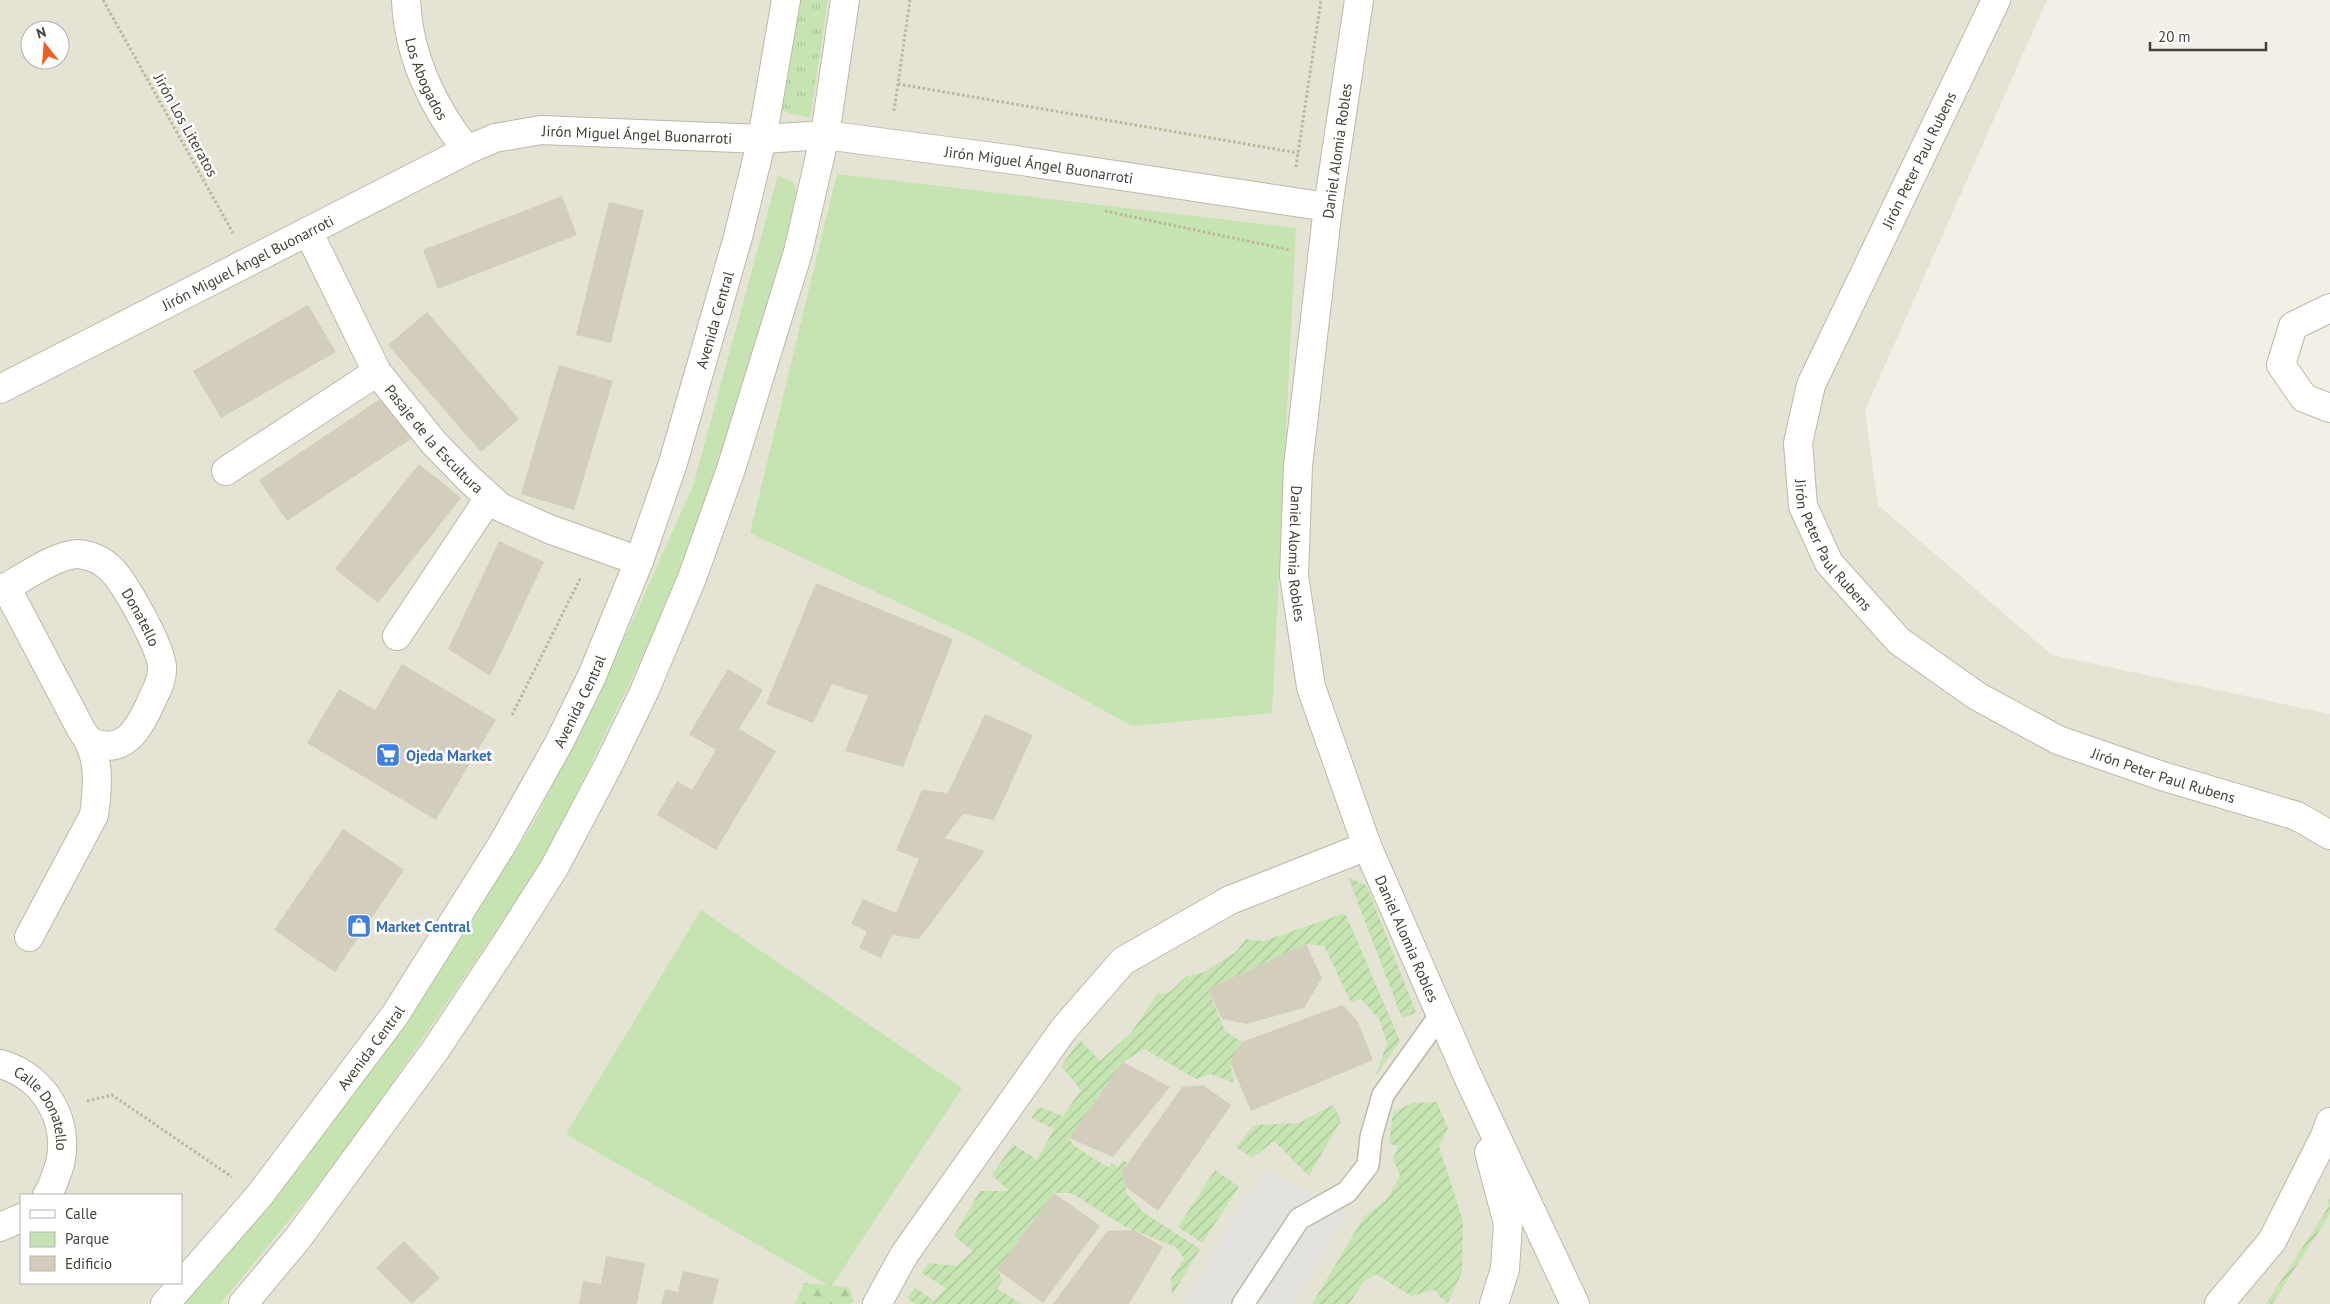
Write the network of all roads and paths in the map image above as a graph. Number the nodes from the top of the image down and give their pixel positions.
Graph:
1 (103, 0) edge
2 (406, 0) edge
3 (786, 0) edge
4 (845, 0) edge
5 (910, 0) edge
6 (1321, 0) edge
7 (1359, 0) edge
8 (1996, 0) edge
9 (898, 84) junction
10 (826, 135) junction
11 (762, 139) junction
12 (889, 143) junction
13 (467, 150) junction
14 (1298, 152) junction
15 (1290, 202) junction
16 (1328, 207) junction
17 (308, 231) junction
18 (1286, 250) dead end
19 (249, 262) junction
20 (2330, 308) edge
21 (377, 372) junction
22 (0, 389) edge
23 (2330, 408) edge
24 (226, 471) dead end
25 (489, 498) junction
26 (596, 546) junction
27 (638, 561) junction
28 (3, 589) edge
29 (397, 636) dead end
30 (512, 715) dead end
31 (91, 742) junction
32 (2330, 835) edge
33 (1367, 846) junction
34 (29, 937) dead end
35 (1441, 1014) junction
36 (0, 1064) edge
37 (1469, 1079) junction
38 (55, 1109) junction
39 (2328, 1132) edge
40 (47, 1194) edge
41 (259, 1196) junction
42 (20, 1218) edge
43 (0, 1227) edge
44 (165, 1304) edge
45 (243, 1304) edge
46 (877, 1304) edge
47 (1243, 1304) edge
48 (1494, 1304) edge
49 (1574, 1304) edge
50 (2219, 1304) edge

1 - 19 path, Jirón Los Literatos
2 - 13 street, Los Abogados
3 - 11 street, Avenida Central
4 - 10 street
5 - 9 path
6 - 14 path
7 - 16 street, Daniel Alomia Robles
8 - 32 street, Jirón Peter Paul Rubens
9 - 12 path
9 - 14 path
10 - 11 street, Jirón Miguel Ángel Buonarroti
10 - 12 street, Jirón Miguel Ángel Buonarroti
10 - 45 street
11 - 13 street, Jirón Miguel Ángel Buonarroti
11 - 27 street, Avenida Central
12 - 15 street, Jirón Miguel Ángel Buonarroti
13 - 17 street, Jirón Miguel Ángel Buonarroti
14 - 15 path
15 - 16 street, Jirón Miguel Ángel Buonarroti
15 - 18 path
16 - 33 street, Daniel Alomia Robles
17 - 19 street, Jirón Miguel Ángel Buonarroti
17 - 21 street, Pasaje de la Escultura
19 - 22 street, Jirón Miguel Ángel Buonarroti
20 - 23 street
21 - 24 street
21 - 25 street, Pasaje de la Escultura
25 - 26 street, Pasaje de la Escultura
25 - 29 street
26 - 27 street, Pasaje de la Escultura
26 - 30 path
27 - 41 street, Avenida Central
28 - 31 street, Donatello
28 - 31 street, Donatello
31 - 34 street, Donatello
33 - 35 street, Daniel Alomia Robles
33 - 46 street
35 - 37 street, Daniel Alomia Robles
35 - 47 lane
36 - 38 street, Calle Donatello
37 - 48 street, Daniel Alomia Robles
37 - 49 street, Daniel Alomia Robles
38 - 40 street, Calle Donatello
38 - 41 path
39 - 50 street
41 - 44 street, Avenida Central
42 - 43 street

